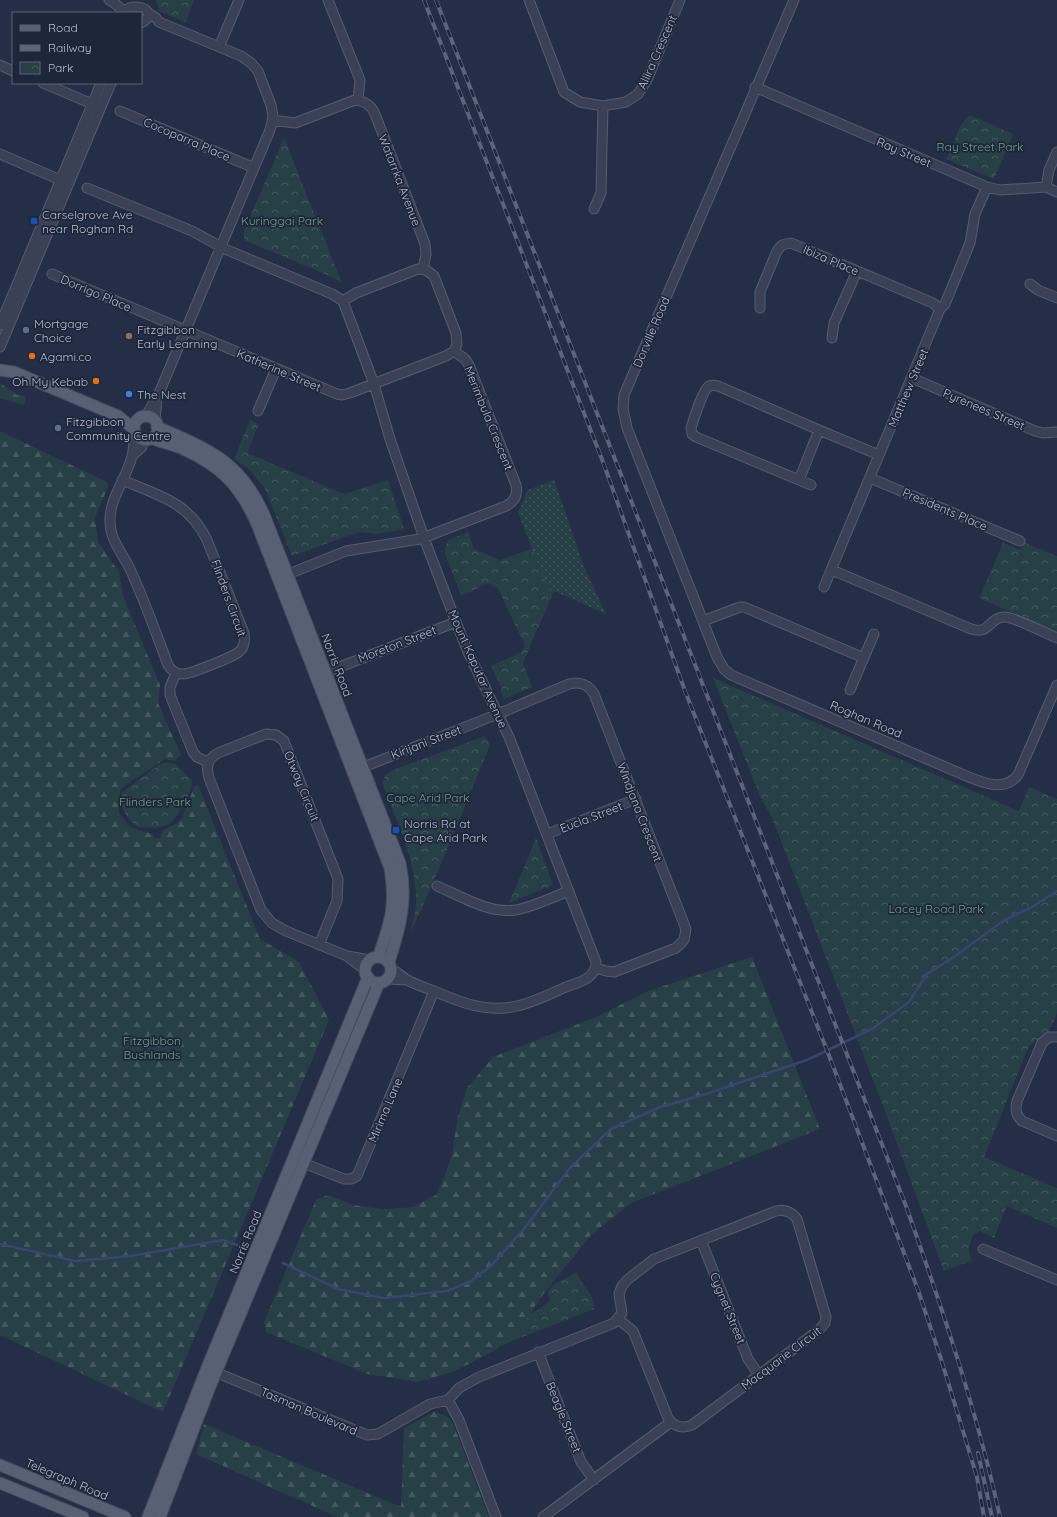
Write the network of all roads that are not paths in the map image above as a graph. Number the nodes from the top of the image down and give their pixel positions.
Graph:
1 (239, 0) edge
2 (328, 0) edge
3 (529, 0) edge
4 (680, 0) edge
5 (794, 0) edge
6 (112, 1) edge
7 (133, 1) edge
8 (124, 12) edge
9 (125, 12) edge
10 (145, 12) edge
11 (219, 47) junction
12 (0, 65) edge
13 (12, 70) edge
14 (45, 84) edge
15 (102, 84) edge
16 (110, 84) edge
17 (755, 88) junction
18 (358, 100) junction
19 (97, 106) junction
20 (603, 106) junction
21 (120, 111) dead end
22 (272, 120) junction
23 (1057, 152) edge
24 (0, 154) edge
25 (254, 168) junction
26 (65, 181) junction
27 (987, 187) junction
28 (1046, 187) junction
29 (87, 188) dead end
30 (1057, 192) edge
31 (594, 209) dead end
32 (220, 246) junction
33 (423, 269) junction
34 (856, 271) junction
35 (52, 274) dead end
36 (1030, 284) dead end
37 (1057, 298) edge
38 (343, 301) junction
39 (760, 308) dead end
40 (940, 309) junction
41 (0, 325) edge
42 (185, 331) junction
43 (832, 338) dead end
44 (0, 347) edge
45 (454, 351) junction
46 (0, 363) edge
47 (276, 369) junction
48 (0, 370) edge
49 (14, 372) junction
50 (912, 378) junction
51 (374, 384) junction
52 (157, 398) junction
53 (258, 411) dead end
54 (156, 424) junction
55 (142, 430) junction
56 (819, 430) junction
57 (1057, 432) edge
58 (879, 455) junction
59 (870, 478) junction
60 (122, 480) junction
61 (798, 480) junction
62 (811, 485) dead end
63 (424, 538) junction
64 (1020, 541) dead end
65 (832, 570) junction
66 (282, 576) junction
67 (824, 587) dead end
68 (456, 622) junction
69 (703, 622) junction
70 (874, 634) dead end
71 (1057, 638) edge
72 (864, 658) junction
73 (724, 669) joint
74 (176, 673) junction
75 (321, 674) junction
76 (1056, 689) edge
77 (850, 690) dead end
78 (498, 714) junction
79 (208, 762) junction
80 (358, 769) junction
81 (636, 800) junction
82 (547, 834) junction
83 (437, 886) dead end
84 (569, 891) junction
85 (319, 945) junction
86 (370, 966) junction
87 (596, 968) junction
88 (386, 973) junction
89 (434, 991) junction
90 (1057, 1037) edge
91 (1057, 1136) edge
92 (303, 1163) junction
93 (701, 1240) junction
94 (983, 1249) dead end
95 (1057, 1280) edge
96 (618, 1319) junction
97 (538, 1352) junction
98 (212, 1370) junction
99 (759, 1375) junction
100 (448, 1400) junction
101 (671, 1422) junction
102 (0, 1465) edge
103 (594, 1480) junction
104 (0, 1483) edge
105 (83, 1517) edge
106 (124, 1517) edge
107 (148, 1517) edge
108 (160, 1517) edge
109 (496, 1517) edge
110 (543, 1517) edge

1 - 11 street
2 - 18 street
3 - 20 street, Allira Crescent
4 - 20 street, Allira Crescent
5 - 17 street, Dorville Road
6 - 7 street
6 - 8 street
7 - 9 street
7 - 10 street
10 - 11 street
11 - 22 street
12 - 13 street
14 - 19 street
15 - 19 street
16 - 19 street
17 - 27 street, Ray Street
17 - 69 street, Dorville Road
18 - 22 street
18 - 33 street, Watarrka Avenue
19 - 26 street
20 - 31 street
21 - 25 street, Cocoparra Place
22 - 25 street
23 - 28 street
24 - 26 street
25 - 32 street
26 - 41 street
26 - 44 street
27 - 28 street, Ray Street
27 - 40 street, Matthew Street
28 - 30 street, Ray Street
29 - 32 street
32 - 38 street
32 - 42 street
33 - 38 street
33 - 45 street
34 - 39 street, Ibiza Place
34 - 40 street, Ibiza Place
34 - 43 street
35 - 42 street, Dorrigo Place
36 - 37 street
38 - 51 street, Mount Kaputar Avenue
40 - 50 street, Matthew Street
42 - 47 street, Katherine Street
42 - 52 street
45 - 51 street, Katherine Street
45 - 63 street, Merimbula Crescent
46 - 49 main road
47 - 51 street, Katherine Street
47 - 53 street
48 - 49 main road
49 - 55 main road
50 - 57 street, Pyrenees Street
50 - 58 street, Matthew Street
51 - 63 street, Mount Kaputar Avenue
52 - 54 street
52 - 55 street
54 - 55 main road
54 - 55 main road, Norris Road
54 - 66 main road, Norris Road
55 - 60 street
55 - 66 main road, Norris Road
56 - 58 street
56 - 61 street
56 - 61 street
58 - 59 street, Matthew Street
59 - 64 street, Presidents Place
59 - 65 street, Matthew Street
60 - 74 street
60 - 74 street, Flinders Circuit
61 - 62 street
63 - 66 street, Merimbula Crescent
63 - 68 street, Mount Kaputar Avenue
65 - 67 street, Matthew Street
65 - 71 street
66 - 75 main road, Norris Road
68 - 75 street, Moreton Street
68 - 78 street, Mount Kaputar Avenue
69 - 72 street
69 - 73 street, Dorville Road
70 - 72 street
72 - 77 street
73 - 76 street, Roghan Road
74 - 79 street
75 - 80 main road, Norris Road
78 - 80 street, Kirijani Street
78 - 81 street, Windjana Crescent
78 - 82 street, Mount Kaputar Avenue
79 - 85 street
79 - 85 street, Otway Circuit
80 - 86 main road, Norris Road
80 - 88 main road, Norris Road
81 - 82 street, Eucla Street
81 - 87 street, Windjana Crescent
82 - 84 street, Mount Kaputar Avenue
83 - 84 street
84 - 87 street, Mount Kaputar Avenue
85 - 86 street
86 - 88 main road
86 - 88 main road
86 - 98 main road, Norris Road
87 - 89 street
88 - 89 street
88 - 92 main road, Norris Road
89 - 92 street, Mirima Lane
90 - 91 street
92 - 98 main road, Norris Road
93 - 96 street, Macquarie Circuit
93 - 99 street, Cygnet Street
93 - 99 street, Macquarie Circuit
94 - 95 street
96 - 97 street
96 - 101 street
97 - 100 street
97 - 103 street, Beagle Street
98 - 100 street, Tasman Boulevard
98 - 107 main road, Norris Road
98 - 108 main road, Norris Road
99 - 101 street, Macquarie Circuit
100 - 109 street
101 - 103 street
102 - 106 main road, Telegraph Road
103 - 110 street
104 - 105 main road

